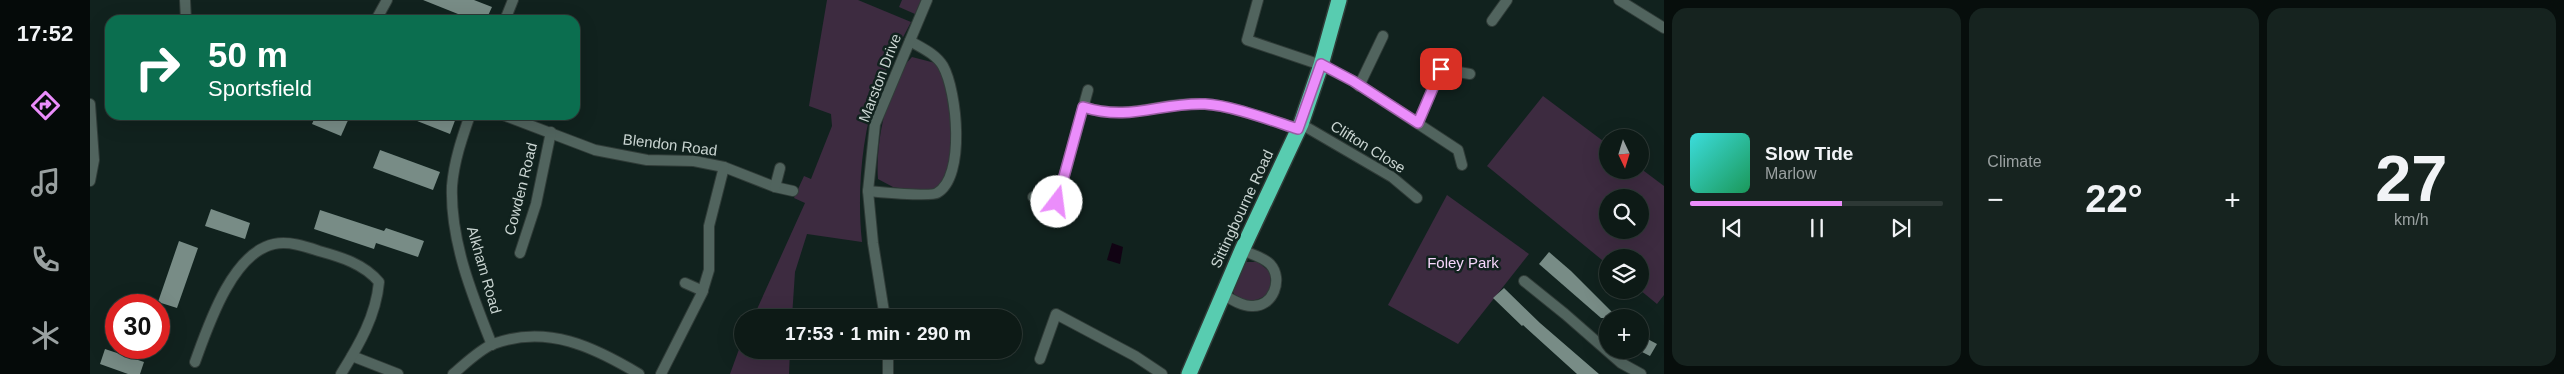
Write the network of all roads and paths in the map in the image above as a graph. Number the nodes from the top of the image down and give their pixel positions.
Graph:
1 (185, 0) edge
2 (387, 0) edge
3 (513, 0) edge
4 (927, 0) edge
5 (1258, 0) edge
6 (1339, 0) edge
7 (1507, 0) edge
8 (1619, 0) edge
9 (186, 15) edge
10 (379, 15) edge
11 (507, 15) edge
12 (1492, 21) dead end
13 (1664, 28) edge
14 (1383, 36) dead end
15 (910, 41) junction
16 (1321, 64) junction
17 (1470, 74) dead end
18 (1359, 86) junction
19 (1088, 90) dead end
20 (90, 104) edge
21 (1083, 107) junction
22 (468, 120) edge
23 (517, 120) edge
24 (1418, 123) junction
25 (1300, 126) junction
26 (551, 132) junction
27 (1462, 165) dead end
28 (724, 167) junction
29 (780, 168) dead end
30 (90, 181) edge
31 (775, 187) junction
32 (793, 191) dead end
33 (868, 191) junction
34 (1033, 197) dead end
35 (1417, 198) dead end
36 (1242, 250) junction
37 (520, 253) dead end
38 (1524, 281) dead end
39 (685, 283) dead end
40 (702, 291) junction
41 (1222, 294) junction
42 (884, 309) edge
43 (492, 345) junction
44 (352, 356) junction
45 (888, 359) edge
46 (1040, 359) dead end
47 (196, 362) dead end
48 (341, 374) edge
49 (398, 374) edge
50 (453, 374) edge
51 (639, 374) edge
52 (661, 374) edge
53 (888, 374) edge
54 (1162, 374) edge
55 (1189, 374) edge
56 (1641, 374) edge

1 - 9 street
2 - 10 street
3 - 11 street
4 - 15 street, Marston Drive
5 - 16 street
6 - 16 highway, Sittingbourne Road
7 - 12 street
8 - 13 street
14 - 18 street
15 - 33 street, Marston Drive
15 - 33 street
16 - 18 street
16 - 25 highway, Sittingbourne Road
17 - 24 street
18 - 24 street
19 - 21 street
20 - 30 street
21 - 25 street, Clifton Close
21 - 34 street
22 - 43 street, Alkham Road
23 - 26 street, Blendon Road
24 - 27 street
25 - 35 street, Clifton Close
25 - 36 highway, Sittingbourne Road
26 - 28 street, Blendon Road
26 - 37 street, Cowden Road
28 - 31 street, Blendon Road
28 - 40 street
29 - 31 street
31 - 32 street, Blendon Road
33 - 42 street, Marston Drive
36 - 41 highway, Sittingbourne Road
36 - 41 street
38 - 56 street
39 - 40 street
40 - 52 street
41 - 55 highway, Sittingbourne Road
43 - 50 street
43 - 51 street
44 - 47 street
44 - 48 street
44 - 49 street
45 - 53 street
46 - 54 street

